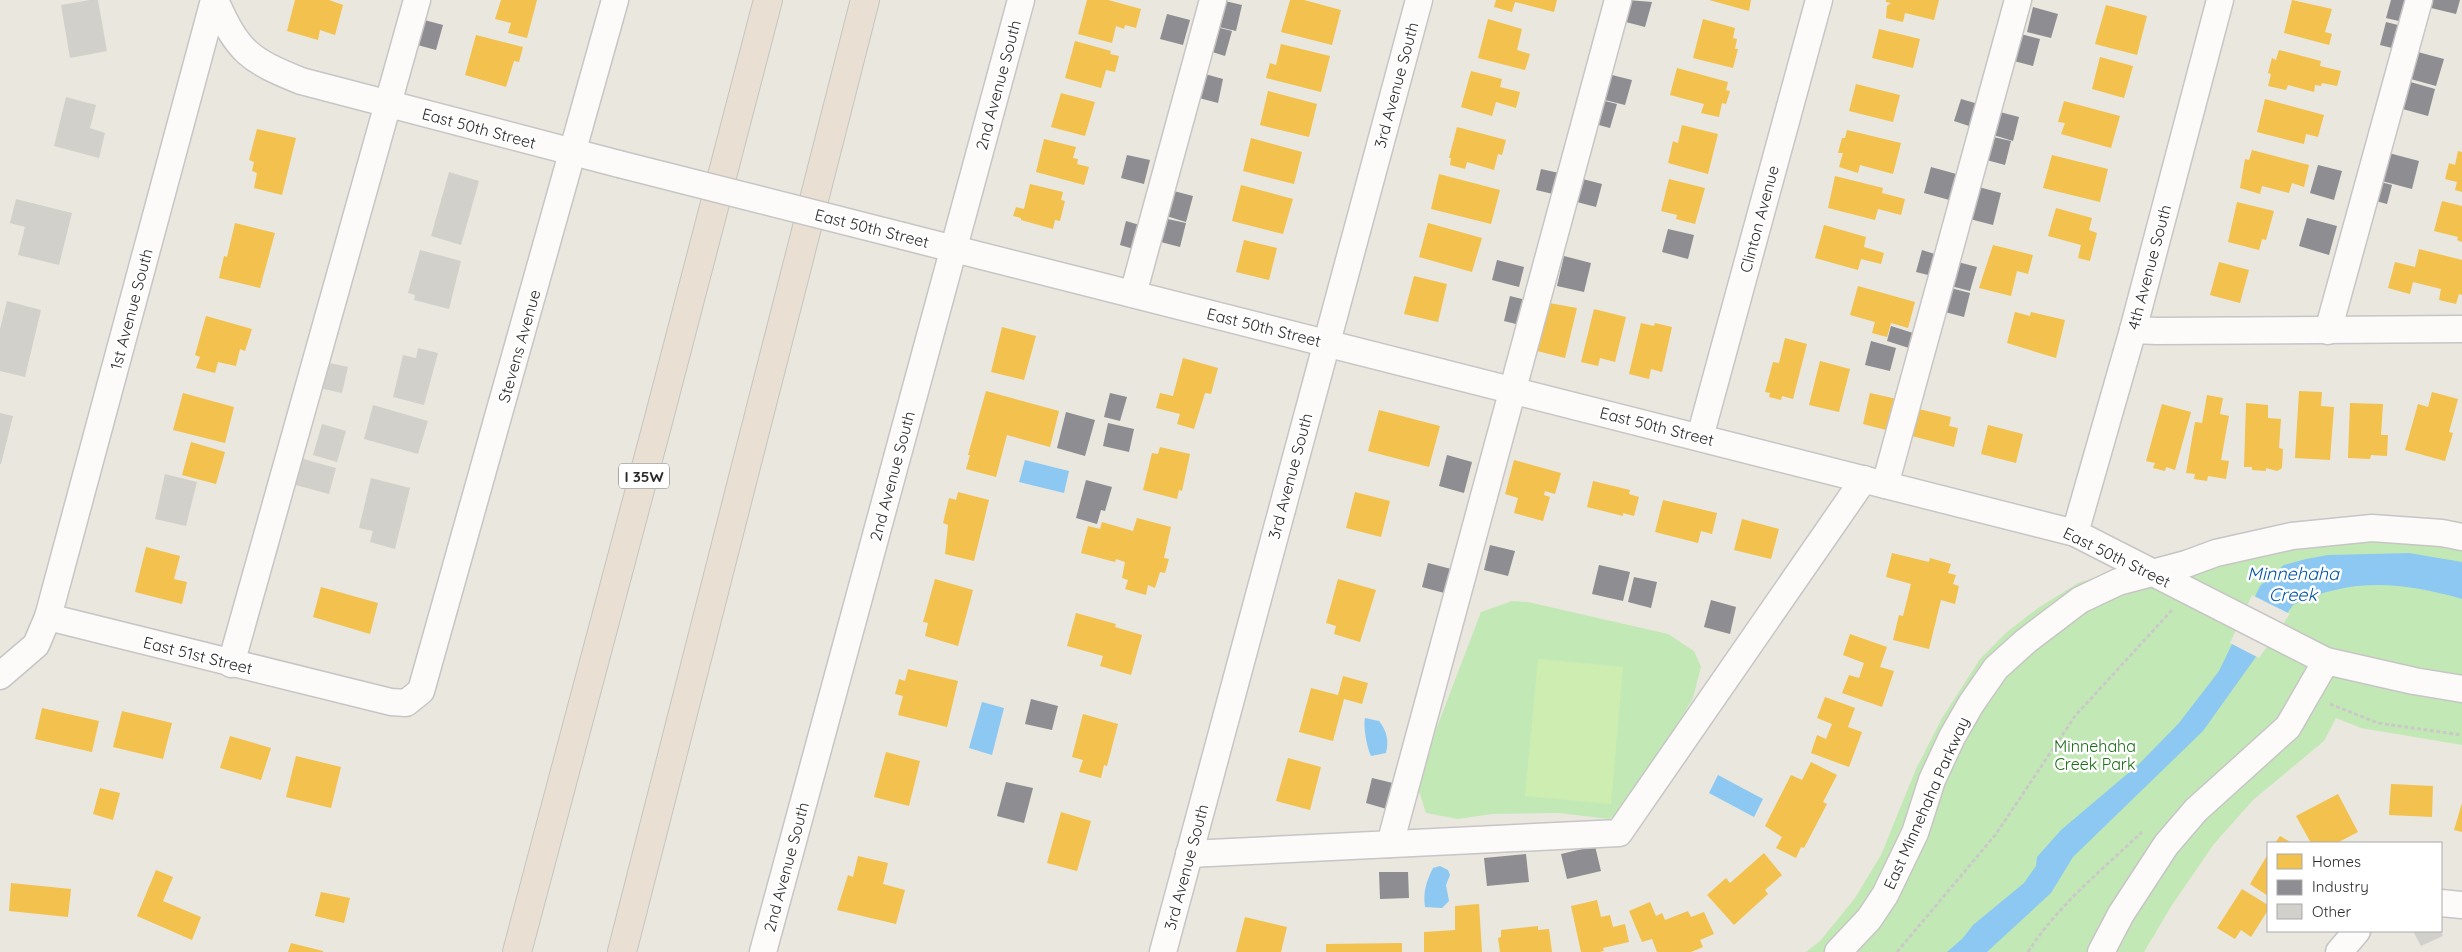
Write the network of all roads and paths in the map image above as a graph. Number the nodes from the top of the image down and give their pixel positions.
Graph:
1 (214, 0) edge
2 (417, 0) edge
3 (616, 0) edge
4 (768, 0) edge
5 (865, 0) edge
6 (1022, 0) edge
7 (1213, 0) edge
8 (1419, 0) edge
9 (1618, 0) edge
10 (1819, 0) edge
11 (2018, 0) edge
12 (2220, 0) edge
13 (2419, 0) edge
14 (388, 104) junction
15 (574, 153) junction
16 (954, 249) junction
17 (1133, 294) junction
18 (2462, 329) edge
19 (2133, 330) junction
20 (2328, 330) junction
21 (1326, 342) junction
22 (1512, 390) junction
23 (1700, 437) junction
24 (1874, 482) junction
25 (2074, 533) junction
26 (2462, 537) edge
27 (2150, 573) junction
28 (2188, 592) junction
29 (48, 617) junction
30 (2326, 660) junction
31 (231, 664) junction
32 (0, 676) edge
33 (2462, 689) edge
34 (420, 691) joint
35 (2330, 705) dead end
36 (2462, 735) edge
37 (1390, 844) junction
38 (1189, 854) junction
39 (2442, 903) edge
40 (2462, 905) edge
41 (2356, 932) edge
42 (517, 952) edge
43 (622, 952) edge
44 (763, 952) edge
45 (1163, 952) edge
46 (1838, 952) edge
47 (1897, 952) edge
48 (2101, 952) edge
49 (2339, 952) edge

1 - 14 street, East 50th Street
1 - 29 street, 1st Avenue South
2 - 14 street
3 - 15 street, Stevens Avenue
4 - 42 highway, I 35W
5 - 43 highway
6 - 16 street, 2nd Avenue South
7 - 17 street
8 - 21 street, 3rd Avenue South
9 - 22 street
10 - 23 street, Clinton Avenue
11 - 24 street
12 - 19 street, 4th Avenue South
13 - 20 street
14 - 15 street, East 50th Street
14 - 31 street
15 - 16 street, East 50th Street, bridge
15 - 34 street, Stevens Avenue
16 - 17 street, East 50th Street
16 - 44 street, 2nd Avenue South
17 - 21 street, East 50th Street
18 - 20 street
19 - 20 street
19 - 25 street, 4th Avenue South
21 - 22 street, East 50th Street
21 - 38 street, 3rd Avenue South
22 - 23 street, East 50th Street
22 - 37 street
23 - 24 street, East 50th Street
24 - 25 street, East 50th Street
24 - 37 street
25 - 27 street, East 50th Street
26 - 27 street, East Minnehaha Parkway
27 - 28 street, East 50th Street
27 - 46 street, East Minnehaha Parkway
28 - 30 street, East 50th Street
28 - 47 path
29 - 31 street, East 51st Street
29 - 32 street
30 - 33 street
30 - 48 street
31 - 34 street, East 51st Street
35 - 36 path
37 - 38 street
38 - 45 street, 3rd Avenue South
39 - 40 street
41 - 49 street

